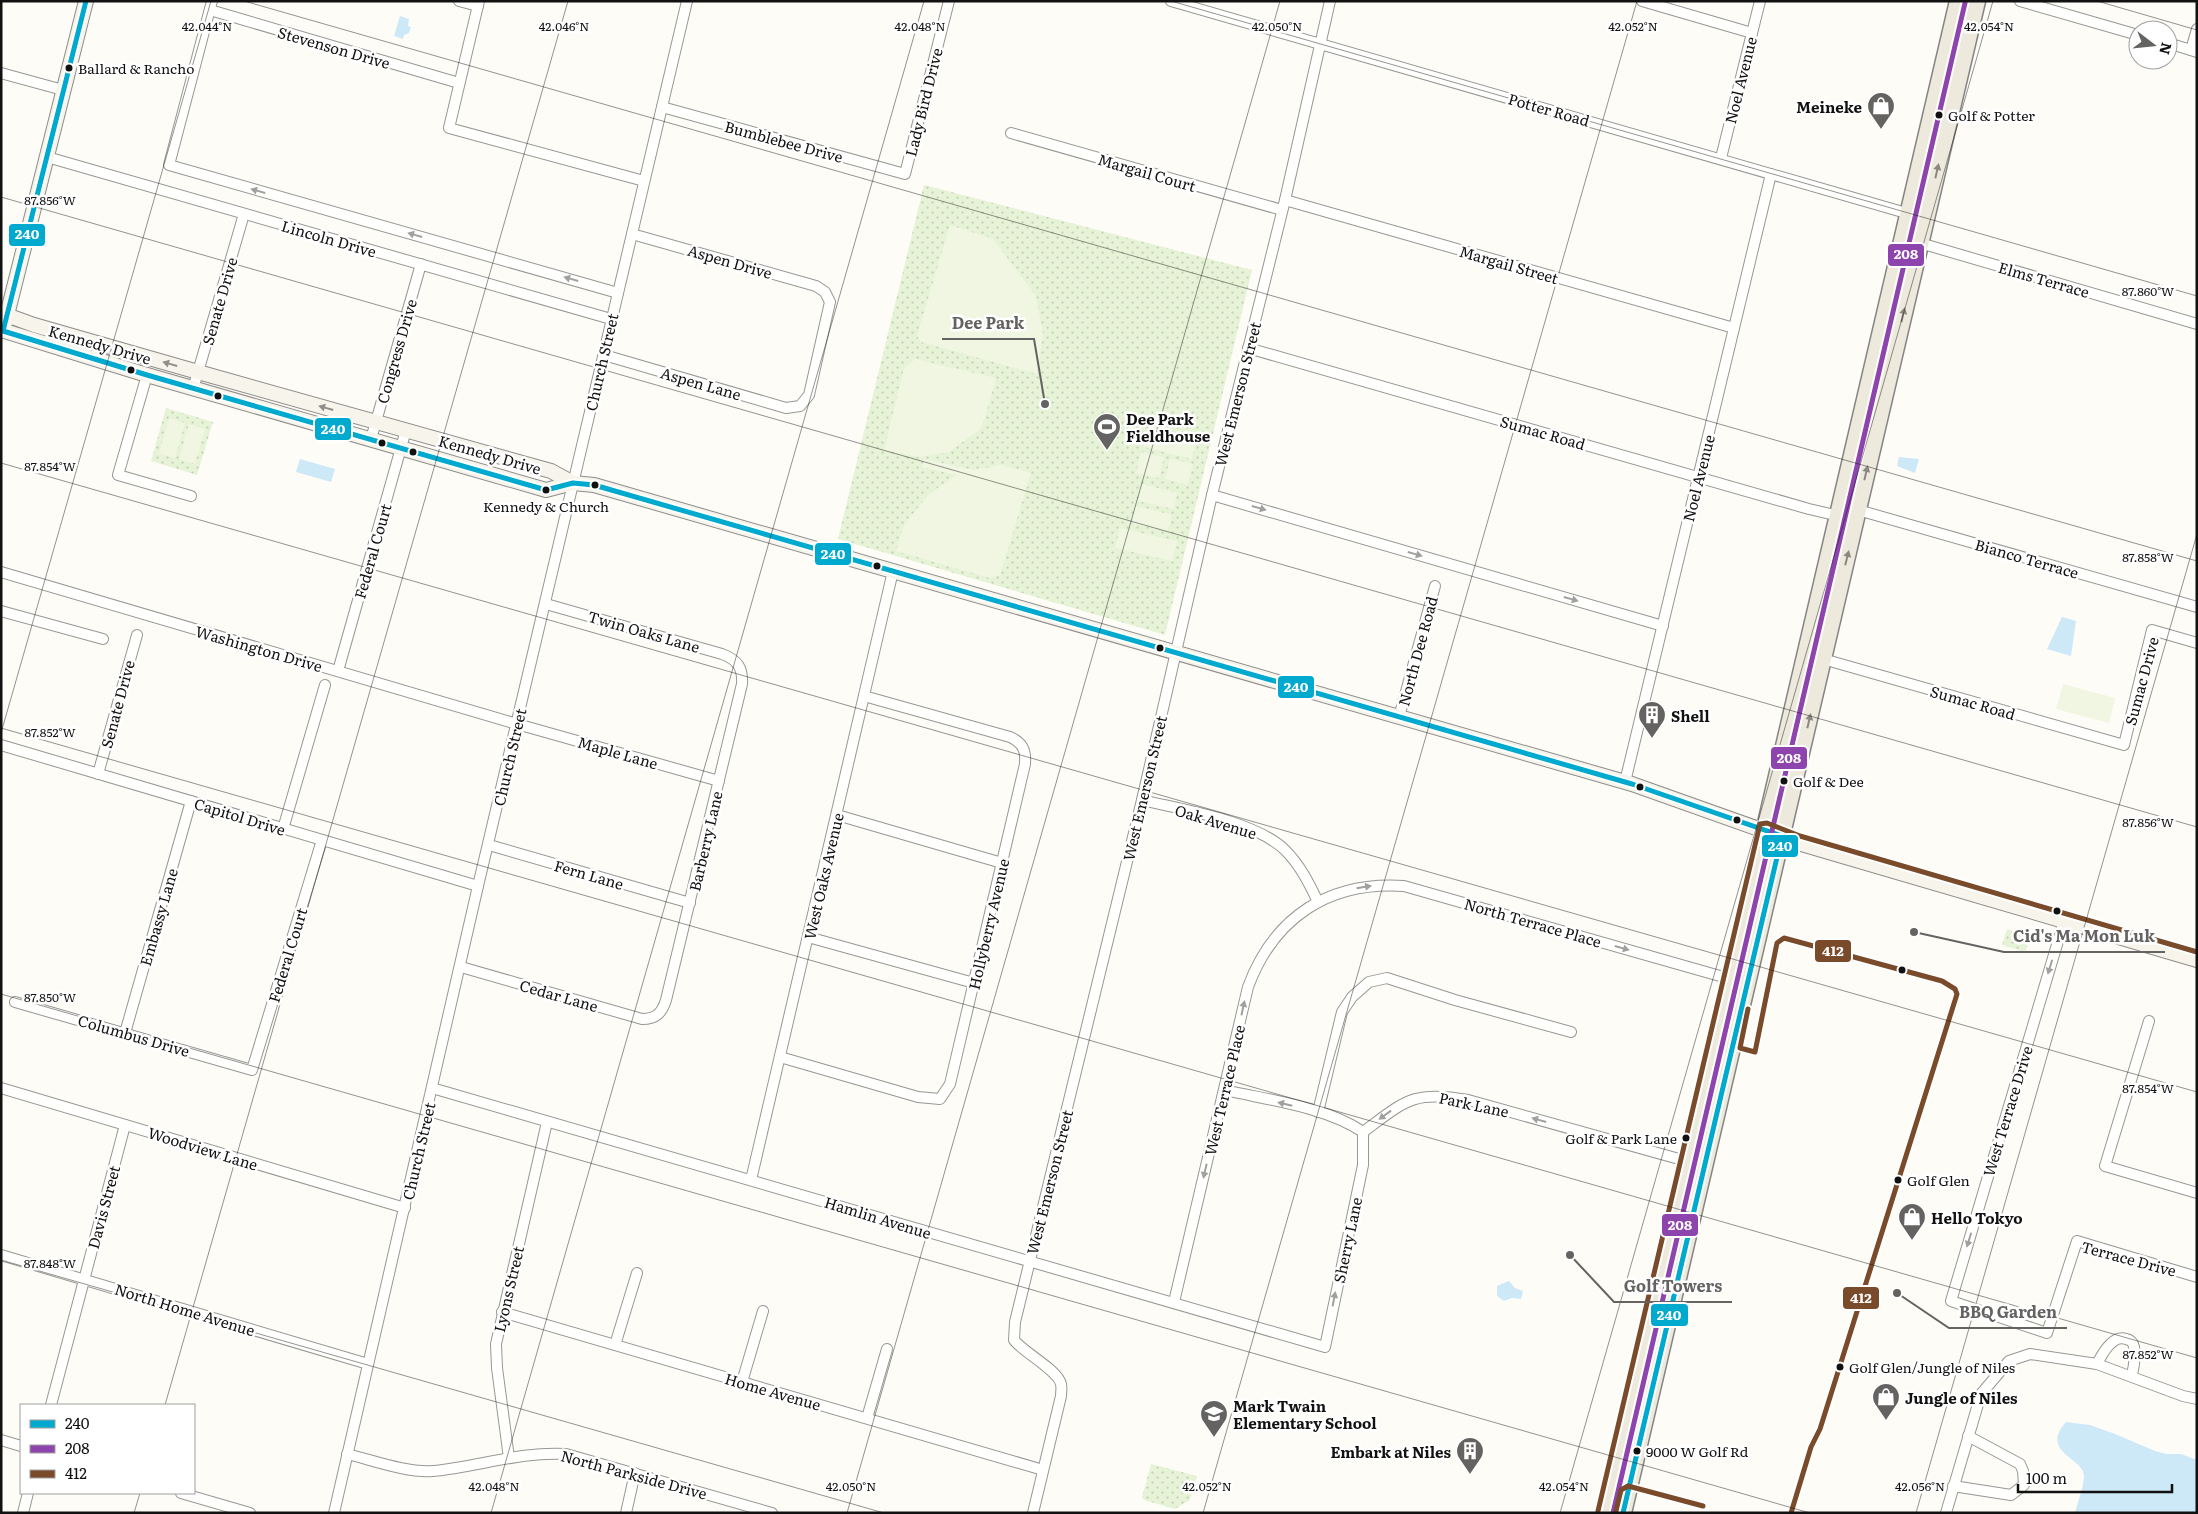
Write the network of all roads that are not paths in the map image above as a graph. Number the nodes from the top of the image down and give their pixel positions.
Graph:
1 (86, 1) edge
2 (459, 1) edge
3 (686, 1) edge
4 (950, 1) edge
5 (1172, 1) edge
6 (1330, 1) edge
7 (1642, 1) edge
8 (1760, 1) edge
9 (1958, 1) edge
10 (1977, 1) edge
11 (2020, 1) edge
12 (478, 4) edge
13 (211, 6) edge
14 (2197, 29) edge
15 (2128, 32) edge
16 (1752, 33) junction
17 (1320, 44) junction
18 (2178, 46) edge
19 (2194, 51) edge
20 (1, 73) edge
21 (459, 83) junction
22 (63, 90) junction
23 (662, 107) junction
24 (1011, 133) dead end
25 (47, 157) junction
26 (1721, 158) junction
27 (905, 174) joint
28 (1771, 174) junction
29 (644, 181) junction
30 (1284, 205) junction
31 (244, 214) junction
32 (1909, 214) junction
33 (1926, 218) junction
34 (632, 234) junction
35 (1920, 243) junction
36 (420, 264) junction
37 (618, 293) junction
38 (4, 315) edge
39 (611, 319) junction
40 (2197, 324) edge
41 (1734, 328) junction
42 (2, 333) edge
43 (1248, 348) junction
44 (604, 355) junction
45 (198, 372) junction
46 (147, 375) junction
47 (193, 388) junction
48 (800, 406) joint
49 (376, 421) junction
50 (406, 430) junction
51 (371, 439) junction
52 (401, 447) junction
53 (1698, 477) junction
54 (573, 484) junction
55 (1212, 495) junction
56 (191, 496) dead end
57 (1857, 515) junction
58 (1838, 516) junction
59 (893, 571) junction
60 (1, 572) edge
61 (1435, 586) dead end
62 (546, 604) junction
63 (2197, 607) edge
64 (1, 611) edge
65 (1663, 626) junction
66 (137, 635) dead end
67 (102, 639) dead end
68 (2197, 643) edge
69 (1176, 653) junction
70 (1823, 659) junction
71 (739, 665) joint
72 (338, 672) junction
73 (325, 685) dead end
74 (864, 696) junction
75 (1399, 717) junction
76 (517, 724) junction
77 (1, 745) edge
78 (2124, 745) joint
79 (98, 774) junction
80 (719, 781) junction
81 (1625, 782) junction
82 (1142, 800) junction
83 (191, 801) junction
84 (837, 815) junction
85 (283, 829) junction
86 (1765, 830) junction
87 (1782, 836) junction
88 (322, 840) junction
89 (489, 845) junction
90 (1002, 863) junction
91 (478, 886) junction
92 (1318, 902) junction
93 (690, 903) junction
94 (2064, 920) junction
95 (808, 936) junction
96 (2197, 960) edge
97 (461, 967) junction
98 (1730, 979) junction
99 (974, 982) junction
100 (1747, 984) junction
101 (15, 1002) dead end
102 (658, 1016) joint
103 (2149, 1021) dead end
104 (1571, 1032) dead end
105 (125, 1033) junction
106 (780, 1057) junction
107 (252, 1070) joint
108 (1, 1088) edge
109 (432, 1088) junction
110 (1225, 1090) junction
111 (1318, 1112) junction
112 (547, 1122) junction
113 (125, 1125) junction
114 (1363, 1132) junction
115 (1687, 1161) junction
116 (1704, 1166) junction
117 (751, 1180) junction
118 (2197, 1193) edge
119 (405, 1208) junction
120 (1, 1255) edge
121 (1030, 1262) junction
122 (637, 1273) dead end
123 (2197, 1277) edge
124 (84, 1279) junction
125 (1951, 1301) joint
126 (1174, 1302) junction
127 (763, 1311) dead end
128 (502, 1312) junction
129 (615, 1345) junction
130 (1325, 1347) joint
131 (887, 1349) dead end
132 (368, 1364) junction
133 (2097, 1364) junction
134 (2132, 1375) junction
135 (742, 1382) junction
136 (2197, 1399) edge
137 (51, 1404) edge
138 (867, 1418) junction
139 (1968, 1436) junction
140 (1, 1440) edge
141 (20, 1446) edge
142 (347, 1454) junction
143 (509, 1458) junction
144 (1044, 1470) junction
145 (635, 1473) junction
146 (1953, 1486) junction
147 (28, 1494) edge
148 (184, 1494) edge
149 (22, 1513) edge
150 (250, 1513) edge
151 (334, 1513) edge
152 (626, 1513) edge
153 (772, 1513) edge
154 (1033, 1513) edge
155 (1605, 1513) edge
156 (1623, 1513) edge
157 (1946, 1513) edge

1 - 22 street
2 - 12 street
3 - 23 street, Church Street
4 - 27 street, Lady Bird Drive
5 - 17 street, Potter Road
6 - 17 street, West Emerson Street
7 - 16 street
8 - 16 street, Noel Avenue
9 - 32 main road
33 -> 10 main road
11 - 15 street
12 - 21 street
13 - 21 street, Stevenson Drive
37 -> 13 street, Lincoln Drive
14 - 19 street
16 - 26 street, Noel Avenue
17 - 26 street, Potter Road
17 - 30 street, West Emerson Street
18 - 19 street
20 - 22 street
21 - 29 street
22 - 25 street
23 - 27 street, Bumblebee Drive
23 - 29 street, Church Street
24 - 30 street, Margail Court
25 - 31 street, Lincoln Drive
25 - 38 street
26 - 28 street, Potter Road
28 - 32 street, Potter Road
28 - 41 street, Noel Avenue
29 - 34 street, Church Street
30 - 41 street, Margail Street
30 - 43 street, West Emerson Street
31 - 36 street, Lincoln Drive
31 - 45 street, Senate Drive
32 - 33 street, Potter Road
32 - 58 main road
33 - 35 main road
34 - 37 street, Church Street
34 - 48 street, Aspen Drive
35 - 40 street, Elms Terrace
57 -> 35 main road
36 - 39 street, Lincoln Drive
36 - 49 street, Congress Drive
37 - 39 street, Church Street
38 - 42 street
45 -> 38 street, Kennedy Drive
39 - 44 street, Church Street
41 - 53 street, Noel Avenue
42 - 46 street, Kennedy Drive
43 - 53 street, Sumac Road
43 - 55 street, West Emerson Street
44 - 48 street, Aspen Lane
44 - 54 street, Church Street
45 - 47 street, Senate Drive
49 -> 45 street, Kennedy Drive
46 - 47 street, Kennedy Drive
46 - 56 street
47 - 51 street, Kennedy Drive
49 - 50 street, Kennedy Drive
49 - 51 street, Congress Drive
50 - 52 street, Federal Court
50 - 54 street, Kennedy Drive
51 - 52 street, Kennedy Drive
52 - 54 street, Kennedy Drive
52 - 72 street, Federal Court
53 - 58 street, Sumac Road
53 - 65 street, Noel Avenue
54 - 59 street, North Dee Road
54 - 62 street, Church Street
55 -> 65 street
55 - 69 street, West Emerson Street
57 - 58 street, Bianco Terrace
57 - 63 street, Bianco Terrace
70 -> 57 main road
58 - 86 main road
59 - 69 street, North Dee Road
59 - 74 street, West Oaks Avenue
60 - 72 street, Washington Drive
61 - 75 street, North Dee Road
62 - 71 street, Twin Oaks Lane
62 - 76 street, Church Street
64 - 67 street
65 - 81 street, Noel Avenue
66 - 79 street, Senate Drive
68 - 78 street, Sumac Drive
69 - 75 street, North Dee Road
69 - 82 street, West Emerson Street
70 - 78 street, Sumac Road
87 -> 70 main road
71 - 80 street, Barberry Lane
72 - 76 street, Washington Drive
73 - 85 street
74 - 84 street, West Oaks Avenue
74 - 90 street, Hollyberry Avenue
75 - 81 street, North Dee Road
76 - 80 street, Maple Lane
76 - 89 street, Church Street
77 - 79 street, Capitol Drive
79 - 83 street, Capitol Drive
80 - 93 street, Barberry Lane
81 - 86 street, North Dee Road
82 - 92 street, Oak Avenue
82 - 121 street, West Emerson Street
83 - 85 street, Capitol Drive
83 - 105 street, Embassy Lane
84 - 90 street
84 - 95 street, West Oaks Avenue
85 - 88 street, Capitol Drive
86 - 87 street, North Dee Road
86 - 98 main road
87 - 94 street, North Dee Road
87 - 100 main road
88 - 91 street, Capitol Drive
88 - 107 street, Federal Court
89 - 91 street, Church Street
89 - 93 street, Fern Lane
90 - 99 street, Hollyberry Avenue
91 - 97 street, Church Street
92 -> 98 street, North Terrace Place
110 -> 92 street, West Terrace Place
93 - 102 street, Barberry Lane
94 - 96 street, North Dee Road
94 -> 125 street, West Terrace Drive
95 - 99 street
95 - 106 street, West Oaks Avenue
97 - 102 street, Cedar Lane
97 - 109 street, Church Street
98 - 100 street, North Terrace Place
98 - 115 main road
99 - 106 street, Hollyberry Avenue
100 - 116 main road
101 - 105 street, Columbus Drive
103 - 118 street
104 - 111 street
105 - 107 street, Columbus Drive
106 - 117 street, West Oaks Avenue
108 - 113 street, Woodview Lane
109 - 112 street, Hamlin Avenue
109 - 119 street, Church Street
111 -> 110 street
110 -> 126 street, West Terrace Place
111 - 114 street
112 - 117 street, Hamlin Avenue
112 - 128 street, Lyons Street
113 - 119 street, Woodview Lane
113 - 124 street, Davis Street
115 -> 114 street, Park Lane
130 -> 114 street, Sherry Lane
115 - 116 street, Park Lane
115 - 155 main road
116 - 156 main road
117 - 121 street, Hamlin Avenue
119 - 132 street, Church Street
120 - 124 street, North Home Avenue
121 - 126 street, Hamlin Avenue
121 - 144 street, West Emerson Street
122 - 129 street
123 - 125 street, Terrace Drive
124 - 132 street, North Home Avenue
124 - 137 street, Davis Street
126 - 130 street, Hamlin Avenue
127 - 135 street
128 - 129 street, Home Avenue
128 - 143 street, Lyons Street
129 - 135 street, Home Avenue
131 - 138 street
132 - 142 street, Church Street
133 - 134 street
133 - 134 street
133 - 139 street
134 - 136 street
135 - 138 street, Home Avenue
138 - 144 street, Home Avenue
139 - 146 street
139 - 146 street
140 - 141 street
142 - 143 street, North Parkside Drive
142 - 151 street, Church Street
143 - 145 street, North Parkside Drive
144 - 154 street, West Emerson Street
145 - 152 street
145 - 153 street, North Parkside Drive
146 - 157 street
147 - 149 street
148 - 150 street

